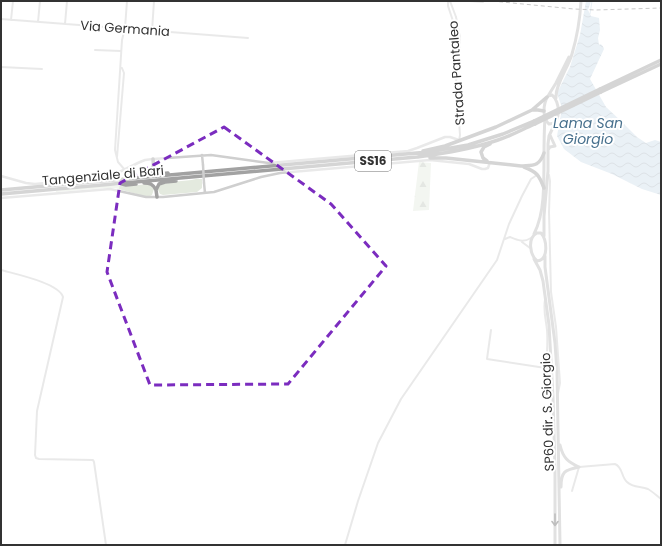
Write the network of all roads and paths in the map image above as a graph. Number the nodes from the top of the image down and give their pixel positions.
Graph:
1 (13, 1) edge
2 (40, 1) edge
3 (67, 1) edge
4 (127, 1) edge
5 (154, 1) edge
6 (450, 1) edge
7 (470, 1) edge
8 (581, 1) edge
9 (483, 2) dead end
10 (1, 19) edge
11 (11, 20) junction
12 (38, 22) junction
13 (65, 24) junction
14 (125, 28) junction
15 (152, 30) junction
16 (248, 38) dead end
17 (573, 48) junction
18 (95, 50) dead end
19 (121, 51) junction
20 (456, 53) junction
21 (661, 58) edge
22 (661, 64) edge
23 (1, 67) edge
24 (42, 69) dead end
25 (600, 91) junction
26 (548, 97) junction
27 (556, 98) junction
28 (532, 110) junction
29 (544, 111) junction
30 (545, 118) junction
31 (534, 122) junction
32 (555, 123) junction
33 (488, 130) junction
34 (550, 133) junction
35 (477, 134) junction
36 (484, 136) junction
37 (488, 139) junction
38 (498, 140) junction
39 (459, 141) junction
40 (548, 150) junction
41 (544, 153) junction
42 (202, 155) junction
43 (416, 155) junction
44 (153, 159) junction
45 (490, 162) junction
46 (521, 166) junction
47 (154, 167) junction
48 (125, 170) junction
49 (548, 171) junction
50 (538, 174) junction
51 (196, 175) junction
52 (1, 177) edge
53 (118, 182) junction
54 (544, 188) junction
55 (1, 190) edge
56 (156, 190) junction
57 (206, 193) junction
58 (1, 194) edge
59 (157, 197) junction
60 (1, 198) edge
61 (507, 231) junction
62 (534, 234) junction
63 (544, 236) junction
64 (510, 237) junction
65 (532, 238) junction
66 (504, 239) junction
67 (521, 241) junction
68 (531, 248) junction
69 (545, 248) junction
70 (550, 248) junction
71 (545, 256) junction
72 (534, 259) junction
73 (1, 270) edge
74 (546, 297) junction
75 (491, 330) dead end
76 (546, 369) junction
77 (552, 369) junction
78 (558, 395) junction
79 (558, 426) junction
80 (579, 467) junction
81 (572, 491) dead end
82 (661, 499) edge
83 (559, 506) junction
84 (106, 545) edge
85 (345, 545) edge
86 (555, 545) edge
87 (560, 545) edge

1 - 11 street
2 - 12 street
3 - 13 street
4 - 14 street
5 - 15 street
6 - 20 street, Strada Pantaleo
6 - 20 street, Strada Pantaleo, bridge
7 - 9 street
8 - 17 main road
10 - 11 street, Via Germania
11 - 12 street, Via Germania
12 - 13 street, Via Germania
13 - 14 street, Via Germania
14 - 15 street, Via Germania
14 - 19 street
15 - 16 street, Via Germania
17 - 26 main road
17 - 27 main road
18 - 19 street
19 - 48 street
20 - 39 street, Strada Pantaleo
21 - 25 highway, SS16
22 - 25 highway, SS16
23 - 24 street
25 - 31 highway, SS16, bridge
26 - 27 main road
26 - 28 highway, SS16
26 - 29 main road
27 - 32 main road
28 - 29 highway
28 - 33 highway, SS16
29 - 30 main road
30 - 32 main road
30 - 41 main road
31 - 37 highway, SS16
31 - 38 highway, SS16
32 - 34 main road
33 - 35 highway, SS16
33 - 36 highway
34 - 40 main road
34 - 40 main road
35 - 36 highway
35 - 39 highway, SS16
36 - 37 highway
37 - 43 highway, SS16
38 - 43 highway, SS16
38 - 45 highway, SS16
39 - 42 street
39 - 43 highway, SS16
40 - 49 main road
41 - 46 highway, SS16
41 - 54 main road
42 - 44 street
42 - 57 street, bridge
43 - 45 highway, SS16
43 - 51 highway, Tangenziale di Bari / SS16
44 - 47 highway
44 - 48 street
45 - 46 highway, SS16
45 - 57 street
46 - 50 highway
47 - 51 highway
47 - 53 highway
48 - 52 street
49 - 63 main road
49 - 70 street
50 - 54 highway
50 - 61 street
51 - 53 highway, Tangenziale di Bari / SS16
51 - 56 highway
53 - 55 highway, Tangenziale di Bari / SS16
53 - 56 highway
53 - 58 highway, Tangenziale di Bari / SS16
54 - 62 main road
56 - 59 highway
57 - 59 street
59 - 60 street
61 - 64 street
61 - 66 street
62 - 63 main road
62 - 65 main road
63 - 69 main road, SP60 dir. S. Giorgio
64 - 66 street
64 - 67 street
65 - 67 street
65 - 68 main road
66 - 85 street
67 - 68 street
68 - 72 main road
69 - 70 street
69 - 71 main road, SP60 dir. S. Giorgio
70 - 78 street
71 - 72 main road
71 - 78 main road, SP60 dir. S. Giorgio
72 - 74 main road
73 - 84 street
74 - 76 street
74 - 77 main road
75 - 76 street
76 - 77 street
77 -> 86 main road
78 - 79 main road, SP60 dir. S. Giorgio
79 - 80 main road
79 - 83 main road, SP60 dir. S. Giorgio
80 - 81 street
80 - 82 street
80 - 83 main road
83 - 87 main road, SP60 dir. S. Giorgio

